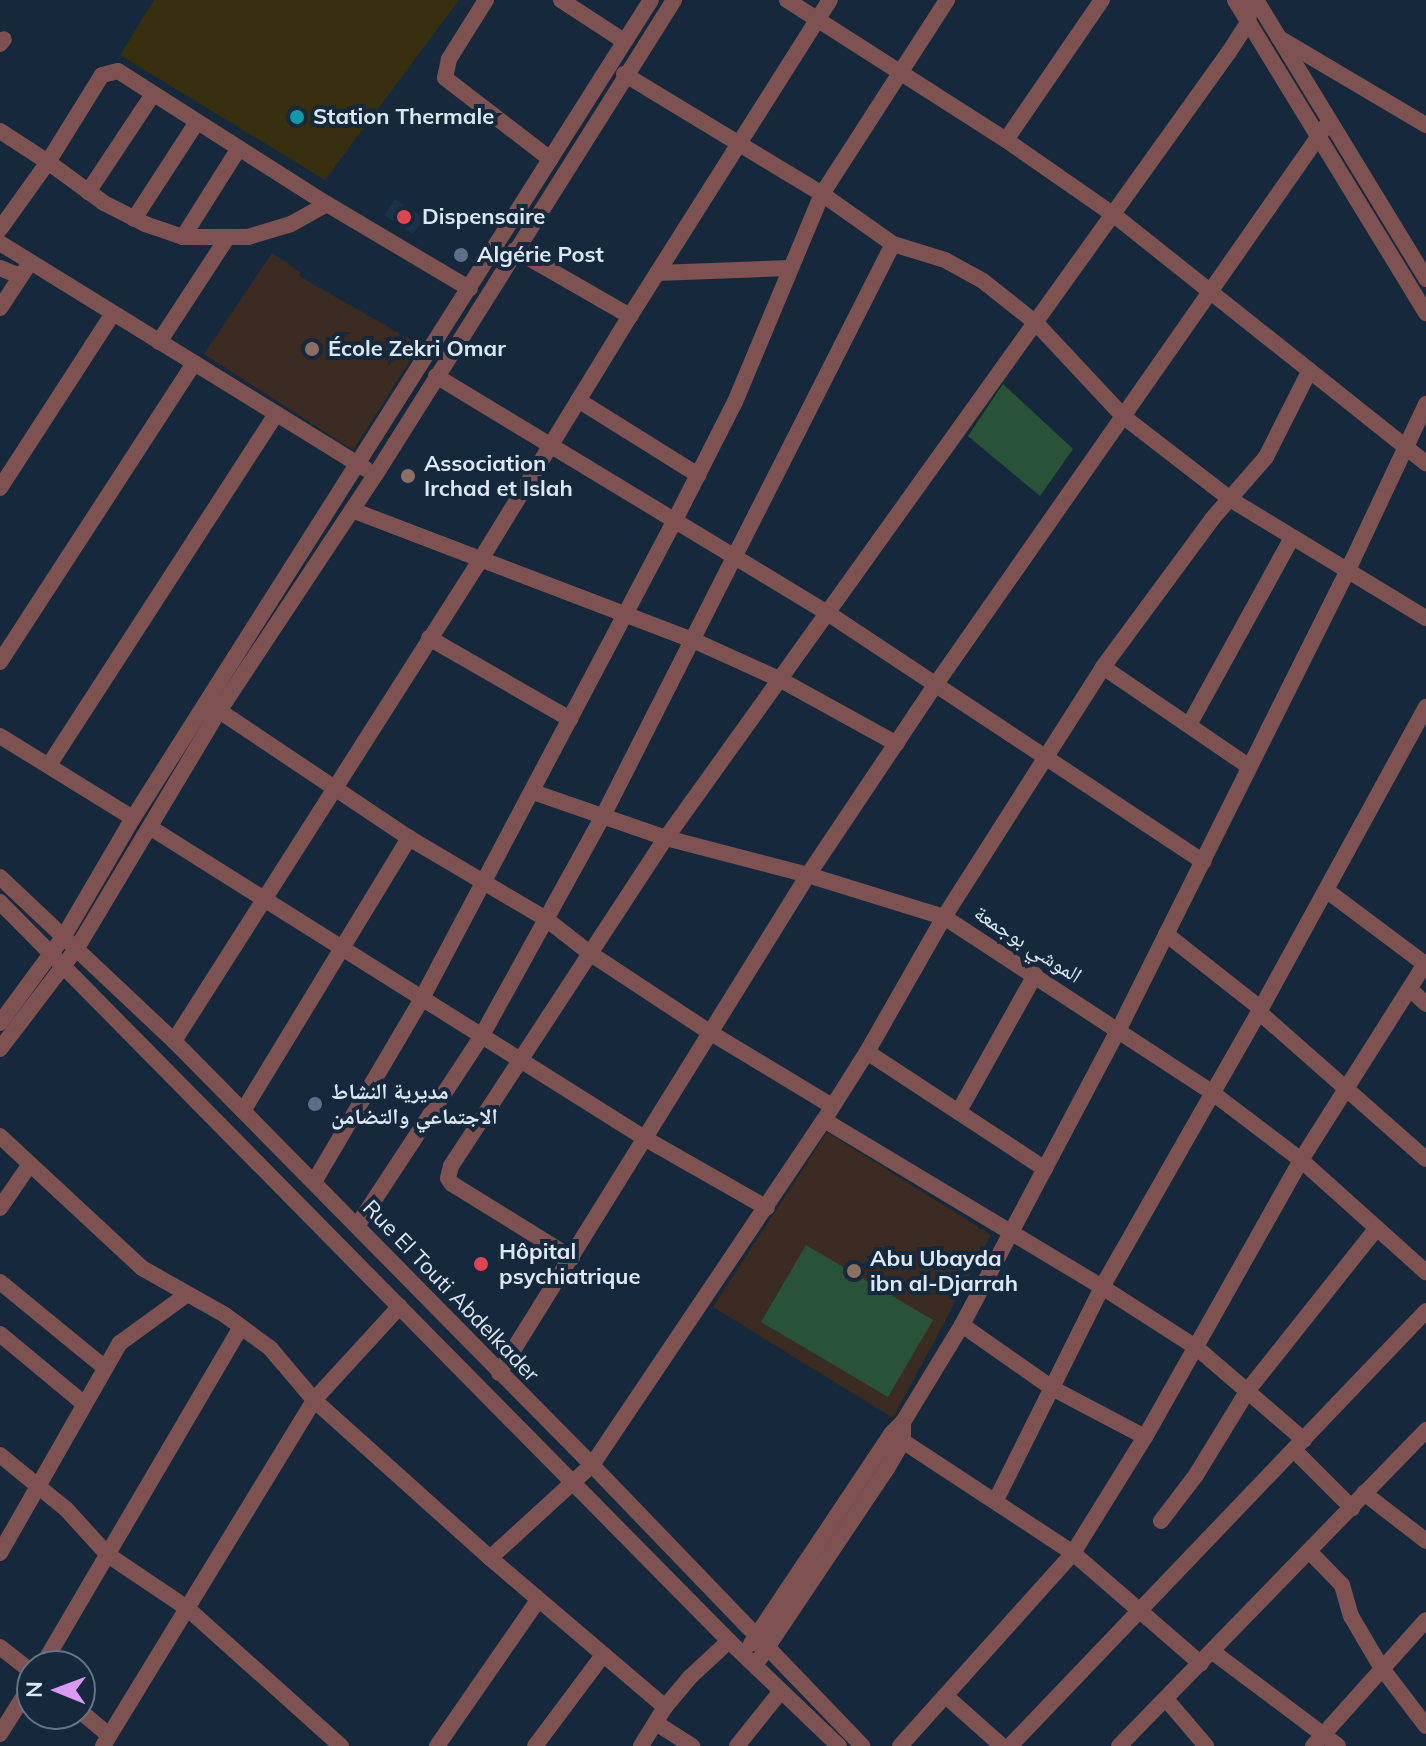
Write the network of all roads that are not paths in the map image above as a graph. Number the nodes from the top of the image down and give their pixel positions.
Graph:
1 (486, 0) edge
2 (561, 0) edge
3 (651, 0) edge
4 (674, 0) edge
5 (787, 0) edge
6 (830, 0) edge
7 (947, 0) edge
8 (1102, 0) edge
9 (1241, 1) edge
10 (819, 20) junction
11 (1248, 23) junction
12 (1278, 38) junction
13 (624, 41) junction
14 (901, 72) junction
15 (624, 74) junction
16 (153, 94) junction
17 (197, 122) junction
18 (1328, 123) junction
19 (1426, 124) edge
20 (0, 131) edge
21 (1317, 138) junction
22 (1006, 140) junction
23 (741, 143) junction
24 (239, 148) junction
25 (550, 159) junction
26 (48, 162) junction
27 (88, 192) junction
28 (822, 194) junction
29 (327, 204) junction
30 (1114, 215) junction
31 (134, 219) junction
32 (0, 229) edge
33 (183, 237) junction
34 (227, 238) junction
35 (0, 243) edge
36 (893, 244) junction
37 (515, 250) junction
38 (0, 268) edge
39 (790, 268) junction
40 (24, 270) junction
41 (657, 273) junction
42 (1426, 279) edge
43 (470, 289) junction
44 (1212, 291) junction
45 (0, 308) edge
46 (113, 313) junction
47 (1426, 313) edge
48 (630, 316) junction
49 (1036, 323) junction
50 (159, 342) junction
51 (194, 363) junction
52 (1310, 370) junction
53 (436, 376) junction
54 (578, 400) junction
55 (1426, 404) edge
56 (275, 415) junction
57 (1124, 417) junction
58 (550, 445) junction
59 (1406, 445) junction
60 (0, 455) edge
61 (1426, 463) edge
62 (16, 464) junction
63 (359, 465) junction
64 (376, 474) junction
65 (698, 475) junction
66 (0, 488) edge
67 (1230, 499) junction
68 (352, 510) junction
69 (674, 522) junction
70 (1292, 538) junction
71 (736, 558) junction
72 (481, 559) junction
73 (1347, 572) junction
74 (626, 613) junction
75 (829, 614) junction
76 (1426, 618) edge
77 (429, 638) junction
78 (695, 641) junction
79 (0, 662) edge
80 (1103, 667) junction
81 (781, 680) junction
82 (936, 684) junction
83 (213, 707) junction
84 (1426, 707) edge
85 (570, 719) junction
86 (1189, 725) junction
87 (0, 736) edge
88 (897, 744) junction
89 (1044, 757) junction
90 (49, 765) junction
91 (1248, 766) junction
92 (334, 788) junction
93 (533, 792) junction
94 (603, 816) junction
95 (133, 818) junction
96 (151, 828) junction
97 (409, 838) junction
98 (666, 838) junction
99 (1203, 862) junction
100 (808, 875) junction
101 (0, 877) edge
102 (485, 882) junction
103 (1326, 890) junction
104 (264, 901) junction
105 (0, 902) edge
106 (944, 917) junction
107 (546, 919) junction
108 (1166, 934) junction
109 (64, 936) junction
110 (77, 948) junction
111 (343, 950) junction
112 (52, 951) junction
113 (591, 954) junction
114 (1425, 963) edge
115 (66, 965) junction
116 (1035, 975) junction
117 (1410, 989) junction
118 (421, 1000) junction
119 (1426, 1004) edge
120 (1259, 1010) junction
121 (0, 1023) edge
122 (1119, 1029) junction
123 (711, 1033) junction
124 (481, 1037) junction
125 (174, 1041) junction
126 (0, 1049) edge
127 (867, 1052) junction
128 (521, 1061) junction
129 (1210, 1091) junction
130 (1345, 1091) junction
131 (243, 1111) junction
132 (959, 1111) junction
133 (828, 1113) junction
134 (0, 1136) edge
135 (646, 1139) junction
136 (1426, 1159) edge
137 (1301, 1160) junction
138 (30, 1164) junction
139 (1045, 1169) junction
140 (314, 1182) junction
141 (0, 1208) edge
142 (767, 1208) junction
143 (357, 1226) junction
144 (1377, 1228) junction
145 (1010, 1233) junction
146 (572, 1258) junction
147 (1426, 1272) edge
148 (0, 1282) edge
149 (1102, 1287) junction
150 (186, 1295) junction
151 (400, 1306) junction
152 (1426, 1311) edge
153 (962, 1325) junction
154 (241, 1327) junction
155 (0, 1334) edge
156 (1197, 1348) junction
157 (105, 1368) junction
158 (499, 1373) junction
159 (1052, 1388) junction
160 (1248, 1390) junction
161 (314, 1400) junction
162 (83, 1403) junction
163 (1426, 1430) edge
164 (897, 1437) junction
165 (1145, 1437) junction
166 (1299, 1446) junction
167 (0, 1455) edge
168 (592, 1465) junction
169 (575, 1483) junction
170 (39, 1485) junction
171 (617, 1492) junction
172 (1364, 1493) junction
173 (996, 1500) junction
174 (600, 1508) junction
175 (1352, 1508) junction
176 (1161, 1521) dead end
177 (1426, 1541) edge
178 (1310, 1552) junction
179 (0, 1553) edge
180 (1073, 1553) junction
181 (108, 1555) junction
182 (490, 1558) junction
183 (538, 1600) junction
184 (187, 1608) junction
185 (1141, 1612) junction
186 (1426, 1620) edge
187 (729, 1641) junction
188 (764, 1642) junction
189 (0, 1647) edge
190 (52, 1650) edge
191 (743, 1654) junction
192 (603, 1655) junction
193 (1207, 1658) junction
194 (16, 1660) edge
195 (755, 1666) junction
196 (1381, 1667) junction
197 (781, 1691) junction
198 (947, 1697) junction
199 (1166, 1699) junction
200 (665, 1707) junction
201 (16, 1708) edge
202 (656, 1723) junction
203 (1426, 1726) edge
204 (0, 1734) edge
205 (1318, 1739) edge
206 (106, 1741) edge
207 (835, 1745) edge
208 (341, 1746) edge
209 (437, 1746) edge
210 (535, 1746) edge
211 (641, 1746) edge
212 (692, 1746) edge
213 (737, 1746) edge
214 (862, 1746) edge
215 (900, 1746) edge
216 (1002, 1746) edge
217 (1010, 1746) edge
218 (1119, 1746) edge
219 (1206, 1746) edge
220 (1338, 1746) edge

1 - 25 street
2 - 13 street
3 - 13 street
4 - 15 street
5 - 10 street
6 - 10 street
7 - 14 street
8 - 22 street
9 - 11 street
9 - 12 street
10 - 14 street
10 - 23 street
11 - 21 street
11 - 30 street
12 - 18 street
12 - 19 street
13 - 25 street
14 - 22 street
14 - 28 street
15 - 23 street
15 - 37 street
16 - 17 street
16 - 26 street
16 - 27 street
17 - 24 street
17 - 31 street
18 - 21 street
18 - 42 street
20 - 26 street
21 - 44 street
21 - 47 street
22 - 30 street
23 - 28 street
23 - 41 street
24 - 29 street
24 - 33 street
25 - 43 street
26 - 27 street
26 - 32 street
27 - 31 street
28 - 36 street
28 - 39 street
29 - 34 street
29 - 43 street
30 - 44 street
30 - 49 street
31 - 33 street
33 - 34 street
34 - 50 street
35 - 40 street
36 - 49 street
36 - 71 street
37 - 48 street
37 - 53 street
38 - 40 street
39 - 41 street
39 - 65 street
40 - 45 street
40 - 46 street
41 - 48 street
43 - 63 street
44 - 52 street
44 - 57 street
46 - 50 street
46 - 62 street
48 - 54 street
49 - 57 street
49 - 75 street
50 - 51 street
51 - 56 street
51 - 79 street
52 - 59 street
52 - 67 street
53 - 58 street
53 - 64 street
54 - 58 street
54 - 65 street
55 - 59 street
56 - 63 street
56 - 90 street
57 - 67 street
57 - 82 street
58 - 69 street
58 - 72 street
59 - 61 street
59 - 73 street
60 - 62 street
62 - 66 street
63 - 64 street
63 - 83 street
64 - 68 street
65 - 69 street
67 - 70 street
67 - 80 street
68 - 72 street
68 - 83 street
69 - 71 street
69 - 74 street
70 - 73 street
70 - 86 street
71 - 75 street
71 - 78 street
72 - 74 street
72 - 77 street
73 - 76 street
73 - 91 street
74 - 78 street
74 - 85 street
75 - 81 street
75 - 82 street
77 - 85 street
77 - 92 street
78 - 81 street
78 - 94 street
80 - 86 street
80 - 89 street
81 - 88 street
81 - 98 street
82 - 88 street
82 - 89 street
83 - 92 street
83 - 95 street
83 - 96 street
84 - 103 street
85 - 93 street
86 - 91 street
87 - 90 street
88 - 100 street
89 - 99 street
89 - 106 street
90 - 95 street
91 - 99 street
92 - 97 street
92 - 104 street
93 - 94 street, الموشي بوجمعة
93 - 102 street
94 - 98 street, الموشي بوجمعة
94 - 107 street
95 - 109 street
96 - 104 street
96 - 110 street
97 - 102 street
97 - 111 street
98 - 100 street, الموشي بوجمعة
98 - 113 street
99 - 108 street
100 - 106 street, الموشي بوجمعة
100 - 123 street
101 - 109 street, Rue El Touti Abdelkader
102 - 107 street
102 - 118 street
103 - 114 street
103 - 120 street
104 - 111 street
104 - 125 street
105 - 112 street, Rue El Touti Abdelkader
106 - 116 street, الموشي بوجمعة
106 - 127 street
107 - 113 street
107 - 124 street
108 - 120 street
108 - 122 street
109 - 110 street, Rue El Touti Abdelkader
109 - 112 street
110 - 115 street
110 - 125 street, Rue El Touti Abdelkader
111 - 118 street
111 - 131 street
112 - 115 street, Rue El Touti Abdelkader
112 - 121 street
113 - 123 street
113 - 128 street
114 - 117 street
115 - 126 street
115 - 151 street, Rue El Touti Abdelkader
116 - 122 street, الموشي بوجمعة
116 - 132 street
117 - 119 street
117 - 130 street
118 - 124 street
118 - 140 street
120 - 129 street
120 - 130 street
122 - 129 street, الموشي بوجمعة
122 - 139 street
123 - 133 street
123 - 135 street
124 - 128 street
124 - 143 street
125 - 131 street, Rue El Touti Abdelkader
127 - 132 street
127 - 133 street
128 - 135 street
128 - 146 street
129 - 137 street, الموشي بوجمعة
129 - 149 street
130 - 136 street
130 - 137 street
131 - 140 street, Rue El Touti Abdelkader
132 - 139 street
133 - 142 street
133 - 145 street
134 - 138 street
135 - 142 street
135 - 146 street
137 - 144 street, الموشي بوجمعة
137 - 156 street
138 - 141 street
138 - 150 street
139 - 145 street
140 - 143 street, Rue El Touti Abdelkader
142 - 168 street
143 - 158 street, Rue El Touti Abdelkader
144 - 147 street, الموشي بوجمعة
144 - 160 street
145 - 149 street
145 - 153 street
146 - 158 street
148 - 157 street
149 - 156 street
149 - 159 street
150 - 154 street
150 - 157 street
151 - 161 street
151 - 169 street, Rue El Touti Abdelkader
152 - 166 street
153 - 159 street
153 - 164 street
154 - 161 street
154 - 181 street
155 - 162 street
156 - 160 street
156 - 165 street
157 - 162 street
158 - 168 street, Rue El Touti Abdelkader
159 - 165 street
159 - 173 street
160 - 166 street
160 - 176 street
161 - 182 street
161 - 184 street
162 - 170 street
163 - 172 street
164 - 173 street
164 - 188 street
165 - 180 street
166 - 175 street
166 - 185 street
167 - 170 street
168 - 169 street
168 - 171 street, Rue El Touti Abdelkader
169 - 174 street, Rue El Touti Abdelkader
169 - 182 street
170 - 179 street
170 - 181 street
171 - 174 street
171 - 188 street, Rue El Touti Abdelkader
172 - 175 street
172 - 177 street
173 - 180 street
174 - 187 street, Rue El Touti Abdelkader
175 - 178 street
178 - 193 street
178 - 196 street
180 - 185 street
180 - 198 street
181 - 184 street
181 - 190 street
182 - 183 street
183 - 192 street
183 - 209 street
184 - 206 street
184 - 208 street
185 - 193 street
185 - 217 street
186 - 196 street
187 - 191 street, Rue El Touti Abdelkader
187 - 200 street
188 - 191 street
188 - 195 street
188 - 214 street, Rue El Touti Abdelkader
189 - 194 street
191 - 195 street, Rue El Touti Abdelkader
192 - 200 street
192 - 210 street
193 - 199 street
193 - 205 street
195 - 197 street, Rue El Touti Abdelkader
196 - 203 street
196 - 205 street
197 - 207 street, Rue El Touti Abdelkader
197 - 213 street
198 - 215 street
198 - 216 street
199 - 218 street
199 - 219 street
200 - 202 street
201 - 204 street
202 - 211 street
202 - 212 street
205 - 220 street

